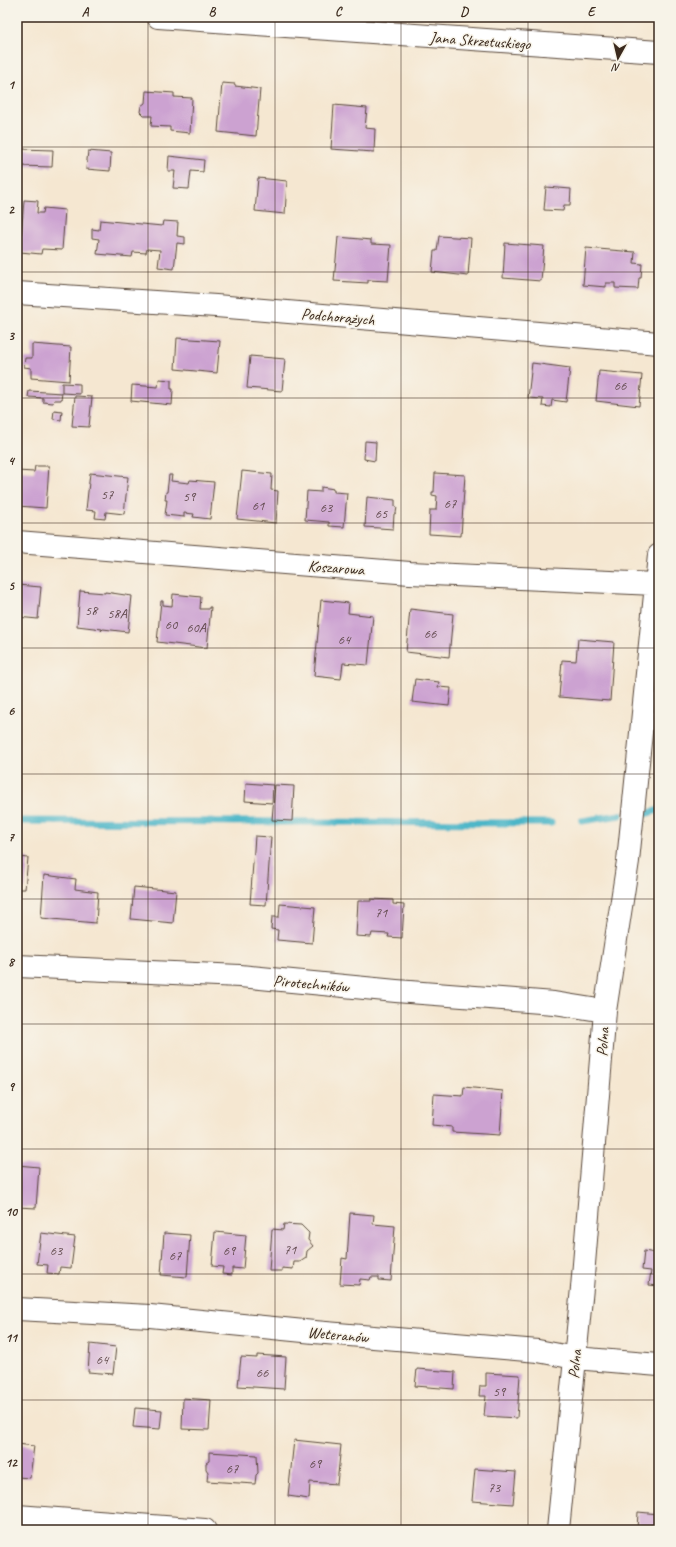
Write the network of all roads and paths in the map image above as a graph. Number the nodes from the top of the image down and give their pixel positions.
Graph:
1 (158, 17) edge
2 (259, 21) edge
3 (659, 52) edge
4 (17, 293) edge
5 (659, 343) edge
6 (17, 542) edge
7 (659, 555) edge
8 (656, 584) junction
9 (17, 966) edge
10 (605, 1012) junction
11 (17, 1309) edge
12 (575, 1358) junction
13 (659, 1366) edge
14 (17, 1516) edge
15 (205, 1530) edge
16 (558, 1530) edge

1 - 2 street, Jana Skrzetuskiego
2 - 3 street, Jana Skrzetuskiego
4 - 5 street, Podchorążych
6 - 8 street, Koszarowa
7 - 8 street, Polna
8 - 10 street, Polna
9 - 10 street, Pirotechników
10 - 12 street, Polna
11 - 12 street, Weteranów
12 - 13 street, Weteranów
12 - 16 street, Polna
14 - 15 street

